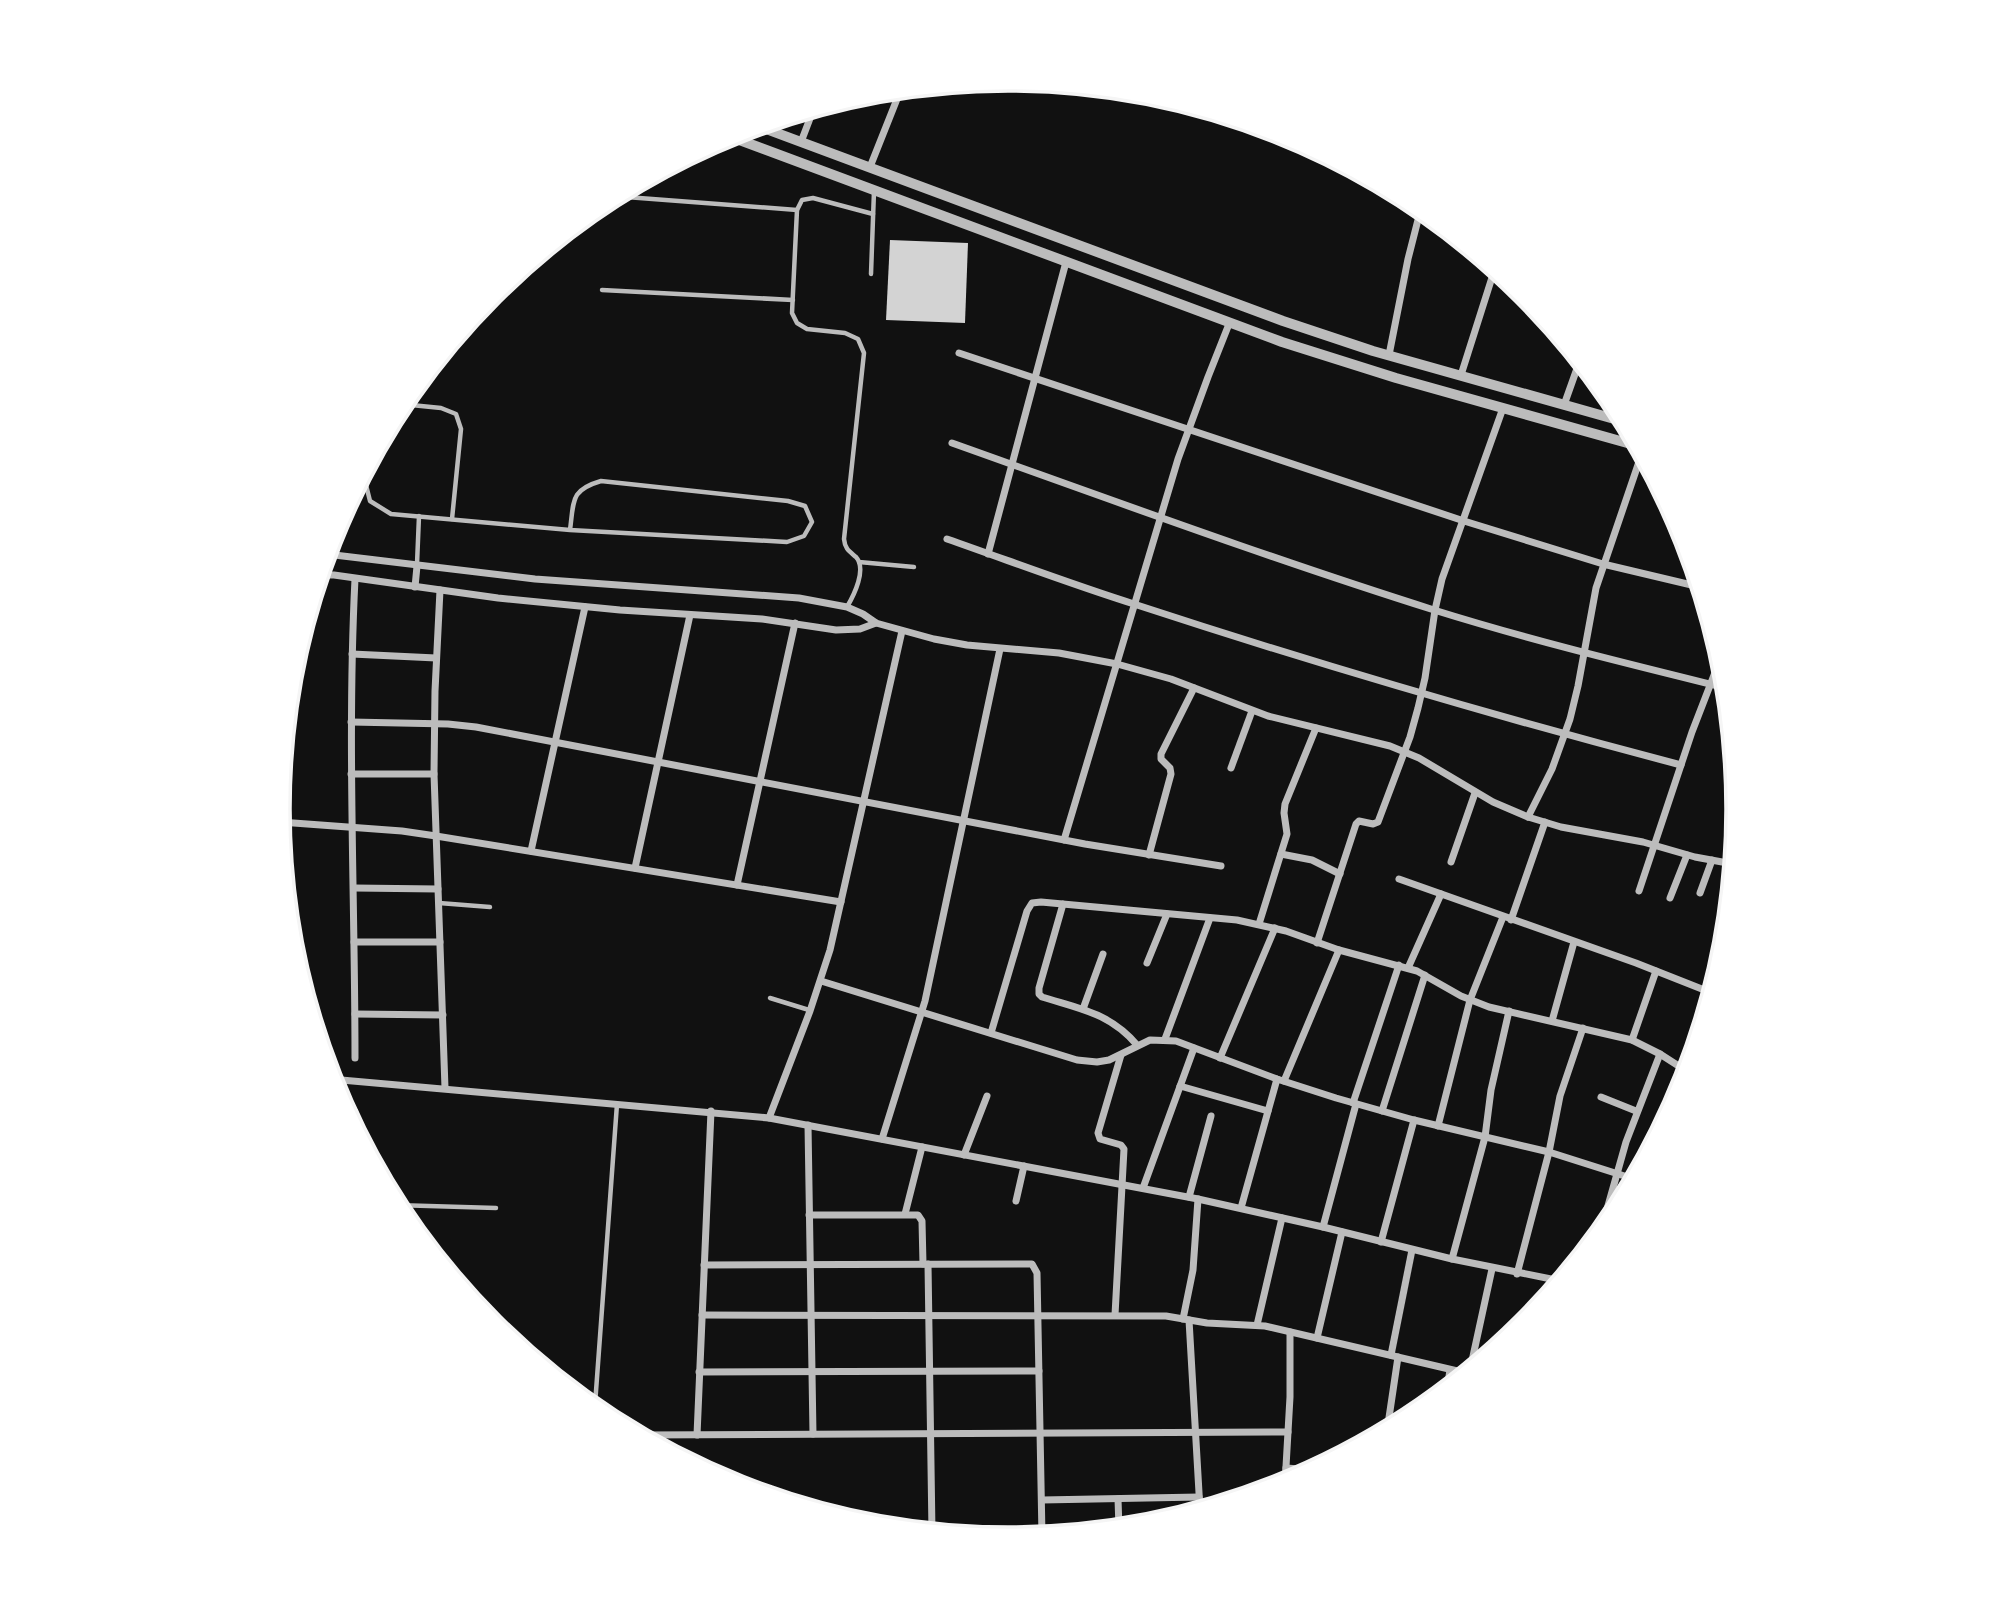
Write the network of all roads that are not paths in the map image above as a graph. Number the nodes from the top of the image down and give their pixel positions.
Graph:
1 (897, 100) edge
2 (810, 119) edge
3 (773, 131) edge
4 (744, 142) edge
5 (801, 142) junction
6 (870, 167) junction
7 (874, 190) junction
8 (632, 197) edge
9 (797, 210) junction
10 (873, 214) junction
11 (1418, 220) edge
12 (1066, 262) junction
13 (871, 274) dead end
14 (1492, 279) edge
15 (602, 290) dead end
16 (793, 300) junction
17 (1229, 324) junction
18 (959, 353) dead end
19 (1389, 355) junction
20 (1576, 370) edge
21 (1461, 375) junction
22 (1035, 378) junction
23 (1545, 400) junction
24 (414, 405) edge
25 (1564, 405) junction
26 (1503, 408) junction
27 (1608, 415) edge
28 (1539, 418) junction
29 (1189, 429) junction
30 (1625, 442) edge
31 (952, 443) dead end
32 (1012, 465) junction
33 (1638, 465) edge
34 (366, 487) edge
35 (419, 516) junction
36 (1160, 518) junction
37 (452, 519) junction
38 (1464, 521) junction
39 (570, 530) junction
40 (947, 540) dead end
41 (988, 554) junction
42 (337, 555) edge
43 (859, 562) junction
44 (1603, 564) junction
45 (417, 566) junction
46 (914, 567) dead end
47 (329, 576) edge
48 (355, 579) junction
49 (1690, 585) edge
50 (415, 587) junction
51 (440, 590) junction
52 (1135, 605) junction
53 (585, 607) junction
54 (847, 607) junction
55 (1435, 610) junction
56 (690, 615) junction
57 (795, 623) junction
58 (876, 623) junction
59 (902, 631) junction
60 (1000, 649) junction
61 (1584, 652) junction
62 (352, 654) junction
63 (436, 658) junction
64 (1117, 664) junction
65 (1713, 677) edge
66 (1711, 684) junction
67 (1715, 685) edge
68 (1194, 688) junction
69 (1422, 694) junction
70 (1252, 711) junction
71 (351, 722) junction
72 (434, 724) junction
73 (1315, 728) junction
74 (1565, 735) junction
75 (555, 741) junction
76 (1405, 751) junction
77 (658, 761) junction
78 (1681, 765) junction
79 (1231, 768) dead end
80 (351, 774) junction
81 (434, 774) junction
82 (760, 781) junction
83 (1475, 793) junction
84 (863, 801) junction
85 (1528, 817) junction
86 (964, 820) junction
87 (1545, 822) junction
88 (291, 823) edge
89 (352, 827) junction
90 (436, 836) junction
91 (1064, 840) junction
92 (1655, 845) junction
93 (531, 851) junction
94 (1281, 854) junction
95 (1149, 855) junction
96 (1687, 855) junction
97 (1712, 860) junction
98 (1451, 862) dead end
99 (1723, 862) edge
100 (1221, 866) dead end
101 (635, 868) junction
102 (1340, 874) junction
103 (1399, 879) dead end
104 (737, 885) junction
105 (354, 888) junction
106 (438, 889) junction
107 (1639, 891) dead end
108 (1700, 893) dead end
109 (1441, 894) junction
110 (1670, 898) dead end
111 (439, 902) junction
112 (841, 902) junction
113 (1063, 904) junction
114 (490, 907) dead end
115 (1167, 914) junction
116 (1210, 918) junction
117 (1507, 918) junction
118 (1258, 924) junction
119 (1275, 928) junction
120 (354, 942) junction
121 (440, 942) junction
122 (1574, 942) junction
123 (1317, 943) junction
124 (1339, 950) junction
125 (1103, 954) dead end
126 (1147, 963) dead end
127 (1399, 965) junction
128 (1408, 968) junction
129 (1656, 971) junction
130 (1425, 975) junction
131 (821, 981) junction
132 (1703, 990) edge
133 (770, 998) dead end
134 (1471, 1000) junction
135 (1083, 1009) junction
136 (810, 1010) junction
137 (1509, 1011) junction
138 (922, 1012) junction
139 (355, 1014) junction
140 (443, 1015) junction
141 (1552, 1021) junction
142 (1583, 1028) junction
143 (991, 1033) junction
144 (1165, 1039) junction
145 (1632, 1040) junction
146 (1137, 1045) junction
147 (1194, 1048) junction
148 (1660, 1054) junction
149 (1121, 1055) junction
150 (355, 1058) dead end
151 (1220, 1058) junction
152 (1678, 1066) edge
153 (343, 1080) edge
154 (1281, 1080) junction
155 (1180, 1086) junction
156 (445, 1088) junction
157 (986, 1096) dead end
158 (1601, 1097) dead end
159 (617, 1103) junction
160 (1354, 1103) junction
161 (711, 1111) junction
162 (1268, 1111) junction
163 (1382, 1111) junction
164 (1636, 1111) junction
165 (1211, 1116) dead end
166 (769, 1118) junction
167 (1415, 1120) junction
168 (808, 1125) junction
169 (1438, 1126) junction
170 (1485, 1137) junction
171 (882, 1139) junction
172 (922, 1147) junction
173 (1549, 1152) junction
174 (964, 1155) junction
175 (1024, 1166) junction
176 (1616, 1173) junction
177 (1625, 1176) edge
178 (1122, 1184) junction
179 (1143, 1188) junction
180 (1189, 1197) junction
181 (1198, 1199) junction
182 (1016, 1201) dead end
183 (1608, 1203) edge
184 (409, 1205) edge
185 (496, 1208) dead end
186 (1241, 1208) junction
187 (905, 1214) junction
188 (809, 1215) junction
189 (1282, 1218) junction
190 (1323, 1227) junction
191 (1342, 1232) junction
192 (1381, 1242) junction
193 (1412, 1250) junction
194 (1452, 1259) junction
195 (925, 1264) junction
196 (704, 1265) junction
197 (810, 1266) junction
198 (1492, 1269) junction
199 (1517, 1273) junction
200 (1550, 1279) edge
201 (702, 1315) junction
202 (811, 1315) junction
203 (929, 1315) junction
204 (1038, 1315) junction
205 (1115, 1315) junction
206 (1186, 1320) junction
207 (1257, 1325) junction
208 (1290, 1332) junction
209 (1317, 1338) junction
210 (1395, 1356) junction
211 (1472, 1357) edge
212 (1450, 1370) junction
213 (930, 1371) junction
214 (1039, 1371) junction
215 (1455, 1371) edge
216 (812, 1372) junction
217 (699, 1373) junction
218 (1449, 1376) edge
219 (596, 1396) edge
220 (1388, 1418) edge
221 (1195, 1432) junction
222 (1288, 1432) junction
223 (1040, 1433) junction
224 (813, 1434) junction
225 (931, 1434) junction
226 (656, 1435) edge
227 (697, 1435) junction
228 (1286, 1468) joint
229 (1291, 1468) edge
230 (1199, 1497) junction
231 (1118, 1499) junction
232 (1042, 1500) junction
233 (1199, 1501) edge
234 (1119, 1518) edge
235 (932, 1523) edge
236 (1042, 1526) edge

1 - 6 street
2 - 5 street
3 - 5 street
4 - 7 street
5 - 6 street
6 - 19 street
7 - 10 lane
7 - 12 street
8 - 9 lane
9 - 10 lane
9 - 16 lane
10 - 13 lane
11 - 19 street
12 - 17 street
12 - 22 street
14 - 21 street
15 - 16 lane
16 - 43 lane
17 - 26 street
17 - 29 street
18 - 22 street
19 - 21 street
20 - 25 street
21 - 23 street
22 - 29 street
22 - 32 street
23 - 25 street
23 - 28 street
24 - 37 lane
25 - 27 street
26 - 28 street
26 - 38 street
28 - 30 street
29 - 36 street
29 - 38 street
31 - 32 street
32 - 36 street
32 - 41 street
33 - 44 street
34 - 35 lane
35 - 37 lane
35 - 45 lane
36 - 52 street
36 - 55 street
37 - 39 lane
38 - 44 street
38 - 55 street
39 - 39 lane
40 - 41 street
41 - 52 street
42 - 45 street
43 - 46 lane
43 - 54 lane
44 - 49 street
44 - 61 street
45 - 50 street
45 - 54 street
47 - 48 street
48 - 50 street
48 - 62 street
50 - 51 street
51 - 53 street
51 - 63 street
52 - 64 street
52 - 69 street
53 - 56 street
53 - 75 street
54 - 58 street
55 - 61 street
55 - 69 street
56 - 57 street
56 - 77 street
57 - 58 street
57 - 82 street
58 - 59 street
59 - 60 street
59 - 84 street
60 - 64 street
60 - 86 street
61 - 66 street
61 - 74 street
62 - 63 street
62 - 71 street
63 - 72 street
64 - 68 street
64 - 91 street
65 - 66 street
66 - 67 street
66 - 78 street
68 - 70 street
68 - 95 street
69 - 74 street
69 - 76 street
70 - 73 street
70 - 79 street
71 - 72 street
71 - 80 street
72 - 75 street
72 - 81 street
73 - 76 street
73 - 94 street
74 - 78 street
74 - 85 street
75 - 77 street
75 - 93 street
76 - 83 street
76 - 102 street
77 - 82 street
77 - 101 street
78 - 92 street
80 - 81 street
80 - 89 street
81 - 90 street
82 - 84 street
82 - 104 street
83 - 85 street
83 - 98 street
84 - 86 street
84 - 112 street
85 - 87 street
86 - 91 street
86 - 138 street
87 - 92 street
87 - 117 street
88 - 89 street
89 - 90 street
89 - 105 street
90 - 93 street
90 - 106 street
91 - 95 street
92 - 96 street
92 - 107 street
93 - 101 street
94 - 102 street
94 - 118 street
95 - 100 street
96 - 97 street
96 - 110 street
97 - 99 street
97 - 108 street
101 - 104 street
102 - 123 street
103 - 109 street
104 - 112 street
105 - 106 street
105 - 120 street
106 - 111 street
109 - 117 street
109 - 128 street
111 - 114 lane
111 - 121 street
112 - 131 street
113 - 115 street
113 - 135 street
113 - 143 street
115 - 116 street
115 - 126 street
116 - 118 street
116 - 144 street
117 - 122 street
117 - 134 street
118 - 119 street
119 - 123 street
119 - 151 street
120 - 121 street
120 - 139 street
121 - 140 street
122 - 129 street
122 - 141 street
123 - 124 street
124 - 127 street
124 - 154 street
125 - 135 street
127 - 128 street
127 - 160 street
128 - 130 street
129 - 132 street
129 - 145 street
130 - 134 street
130 - 163 street
131 - 136 street
131 - 138 street
133 - 136 lane
134 - 137 street
134 - 169 street
135 - 146 street
136 - 166 street
137 - 141 street
137 - 170 street
138 - 143 street
138 - 171 street
139 - 140 street
139 - 150 street
140 - 156 street
141 - 142 street
142 - 145 street
142 - 173 street
143 - 149 street
144 - 146 street
144 - 147 street
145 - 148 street
146 - 149 street
147 - 151 street
147 - 155 street
148 - 152 street
148 - 164 street
149 - 178 street
151 - 154 street
153 - 156 street
154 - 160 street
154 - 162 street
155 - 162 street
155 - 179 street
156 - 159 street
157 - 174 street
158 - 164 street
159 - 161 street
159 - 219 lane
160 - 163 street
160 - 190 street
161 - 166 street
161 - 196 street
162 - 186 street
163 - 167 street
164 - 176 street
165 - 180 street
166 - 168 street
167 - 169 street
167 - 192 street
168 - 171 street
168 - 188 street
169 - 170 street
170 - 173 street
170 - 194 street
171 - 172 street
172 - 174 street
172 - 187 street
173 - 176 street
173 - 199 street
174 - 175 street
175 - 178 street
175 - 182 street
176 - 177 street
176 - 183 street
178 - 179 street
178 - 205 street
179 - 180 street
180 - 181 street
181 - 186 street
181 - 206 street
184 - 185 lane
186 - 189 street
187 - 188 street
187 - 195 street
188 - 197 street
189 - 190 street
189 - 207 street
190 - 191 street
191 - 192 street
191 - 209 street
192 - 193 street
193 - 194 street
193 - 210 street
194 - 198 street
195 - 197 street
195 - 203 street
195 - 204 street
196 - 197 street
196 - 201 street
197 - 202 street
198 - 199 street
198 - 211 street
199 - 200 street
201 - 202 street
201 - 217 street
202 - 203 street
202 - 216 street
203 - 204 street
203 - 213 street
204 - 205 street
204 - 214 street
205 - 206 street
206 - 207 street
206 - 221 street
207 - 208 street
208 - 209 street
208 - 222 street
209 - 210 street
210 - 212 street
210 - 220 street
212 - 215 street
212 - 218 street
213 - 214 street
213 - 216 street
213 - 225 street
214 - 223 street
216 - 217 street
216 - 224 street
217 - 227 street
221 - 222 street
221 - 223 street
221 - 230 street
222 - 228 street
223 - 225 street
223 - 232 street
224 - 225 street
224 - 227 street
225 - 235 street
226 - 227 street
228 - 229 street
230 - 231 street
230 - 233 street
231 - 232 street
231 - 234 street
232 - 236 street

